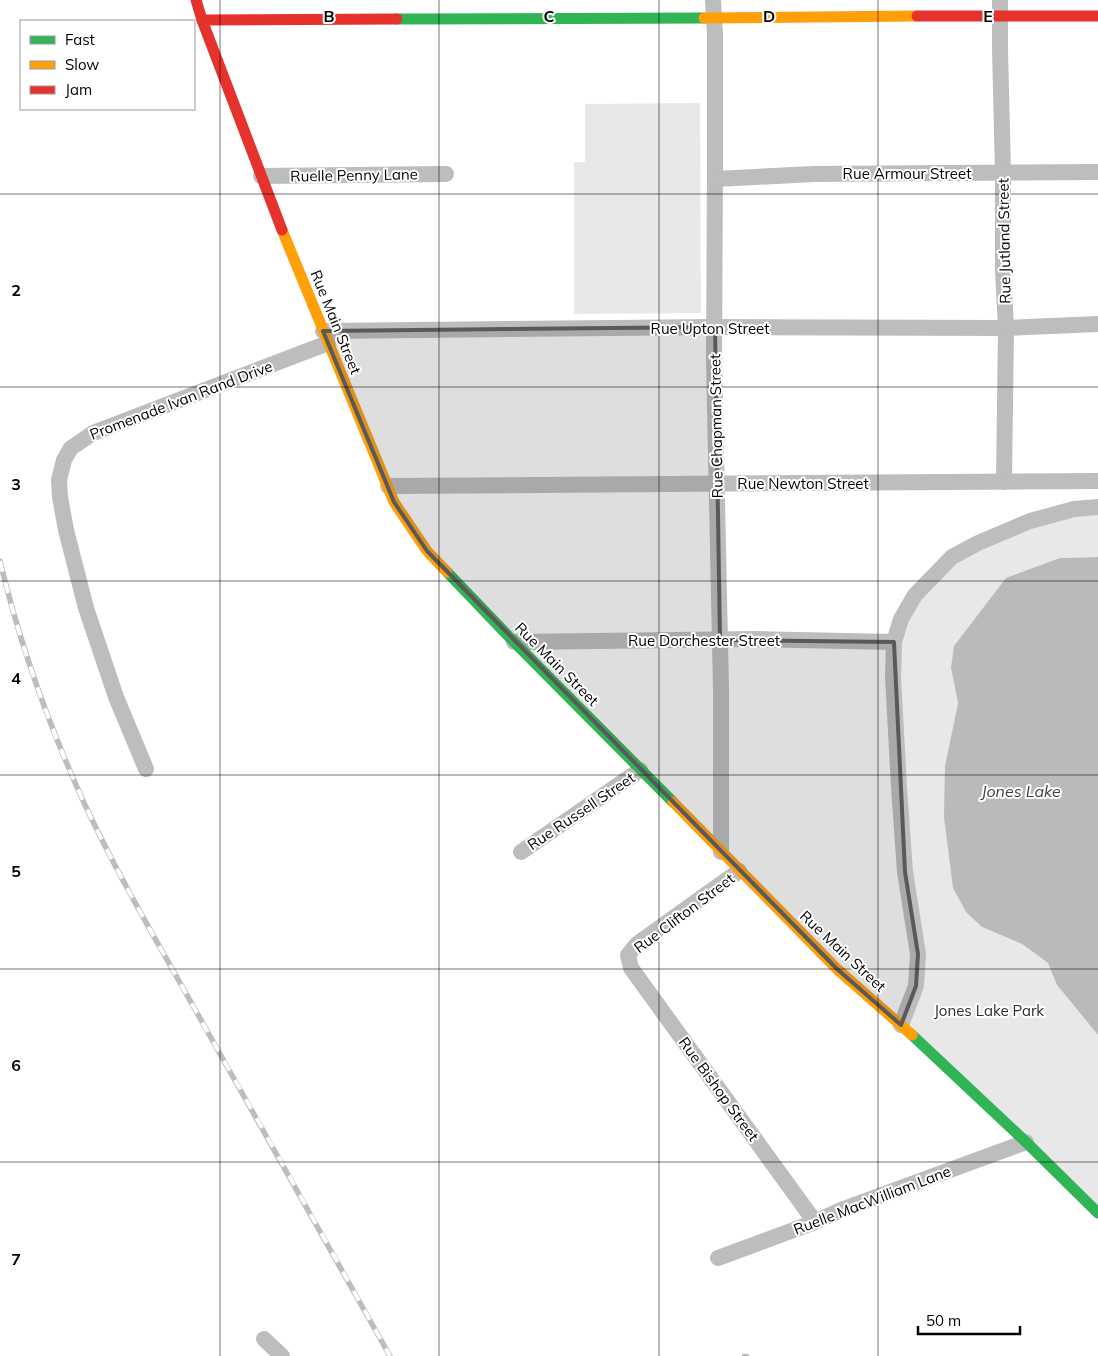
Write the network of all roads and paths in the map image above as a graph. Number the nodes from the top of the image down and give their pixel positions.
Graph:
1 (196, 0) edge
2 (714, 0) edge
3 (1000, 7) edge
4 (1098, 16) edge
5 (713, 18) junction
6 (202, 20) junction
7 (1098, 172) edge
8 (1003, 173) junction
9 (446, 174) dead end
10 (261, 176) junction
11 (715, 179) junction
12 (1098, 324) edge
13 (715, 327) junction
14 (1006, 328) junction
15 (325, 337) junction
16 (1098, 481) edge
17 (1004, 482) junction
18 (717, 484) junction
19 (388, 486) junction
20 (1098, 507) edge
21 (720, 640) junction
22 (514, 642) junction
23 (894, 642) junction
24 (146, 768) dead end
25 (640, 770) junction
26 (521, 852) dead end
27 (721, 852) junction
28 (739, 871) junction
29 (628, 955) joint
30 (901, 1025) junction
31 (1026, 1142) junction
32 (1098, 1213) edge
33 (814, 1222) junction
34 (718, 1258) dead end
35 (264, 1339) dead end
36 (282, 1356) edge

1 - 6 main road, Rue Main Street
2 - 5 street, Rue Chapman Street
3 - 4 main road
3 - 5 main road
3 - 8 street, Rue Jutland Street
5 - 6 main road
5 - 11 street, Rue Chapman Street
6 - 10 main road, Rue Main Street
7 - 8 street, Rue Armour Street
8 - 11 street, Rue Armour Street
8 - 14 street, Rue Jutland Street
9 - 10 street, Ruelle Penny Lane
10 - 15 main road, Rue Main Street
11 - 13 street, Rue Chapman Street
12 - 14 street, Rue Upton Street
13 - 14 street, Rue Upton Street
13 - 15 street, Rue Upton Street
13 - 18 street, Rue Chapman Street
14 - 17 street, Rue Jutland Street
15 - 19 main road, Rue Main Street
15 - 24 street, Promenade Ivan Rand Drive
16 - 17 street, Rue Newton Street
17 - 18 street, Rue Newton Street
18 - 19 street, Rue Newton Street
18 - 21 street, Rue Chapman Street
19 - 22 main road, Rue Main Street
20 - 23 street
21 - 22 street, Rue Dorchester Street
21 - 23 street, Rue Dorchester Street
21 - 27 street, Rue Chapman Street
22 - 25 main road, Rue Main Street
23 - 30 street
25 - 26 street, Rue Russell Street
25 - 27 main road, Rue Main Street
27 - 28 main road, Rue Main Street
28 - 29 street, Rue Clifton Street
28 - 30 main road, Rue Main Street
29 - 33 street, Rue Bishop Street
30 - 31 main road, Rue Main Street
31 - 32 main road, Rue Main Street
31 - 33 street, Ruelle MacWilliam Lane
33 - 34 street, Ruelle MacWilliam Lane
35 - 36 street

